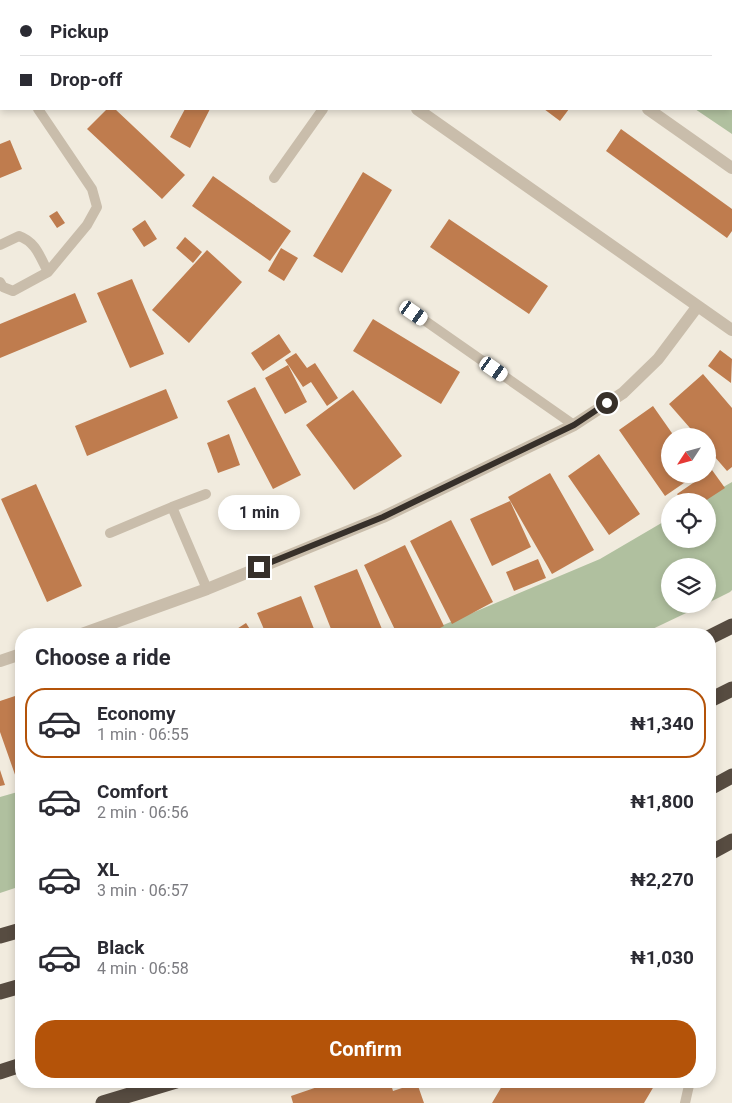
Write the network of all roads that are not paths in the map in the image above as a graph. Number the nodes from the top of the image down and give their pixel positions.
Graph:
1 (39, 110) edge
2 (322, 110) edge
3 (418, 110) edge
4 (649, 110) edge
5 (732, 168) edge
6 (274, 178) dead end
7 (0, 245) edge
8 (48, 272) junction
9 (0, 282) edge
10 (697, 306) junction
11 (414, 313) dead end
12 (732, 330) edge
13 (574, 425) junction
14 (206, 494) dead end
15 (172, 507) junction
16 (110, 533) dead end
17 (206, 589) junction
18 (732, 626) edge
19 (99, 628) edge
20 (716, 634) edge
21 (15, 656) edge
22 (0, 661) edge
23 (732, 689) edge
24 (716, 697) edge
25 (732, 776) edge
26 (716, 785) edge
27 (732, 841) edge
28 (716, 850) edge
29 (15, 932) edge
30 (0, 936) edge
31 (15, 988) edge
32 (0, 992) edge
33 (15, 1067) edge
34 (0, 1072) edge
35 (153, 1088) edge
36 (688, 1088) edge
37 (103, 1103) edge
38 (685, 1103) edge

1 - 8 lane
2 - 6 lane
3 - 10 street
4 - 5 street
7 - 8 lane
8 - 9 lane
10 - 12 street
10 - 13 street
11 - 13 lane
13 - 17 street
14 - 15 lane
15 - 16 lane
15 - 17 lane
17 - 19 street
18 - 20 highway
21 - 22 street
23 - 24 highway
25 - 26 highway
27 - 28 highway
29 - 30 highway
31 - 32 highway
33 - 34 highway
35 - 37 highway
36 - 38 lane

